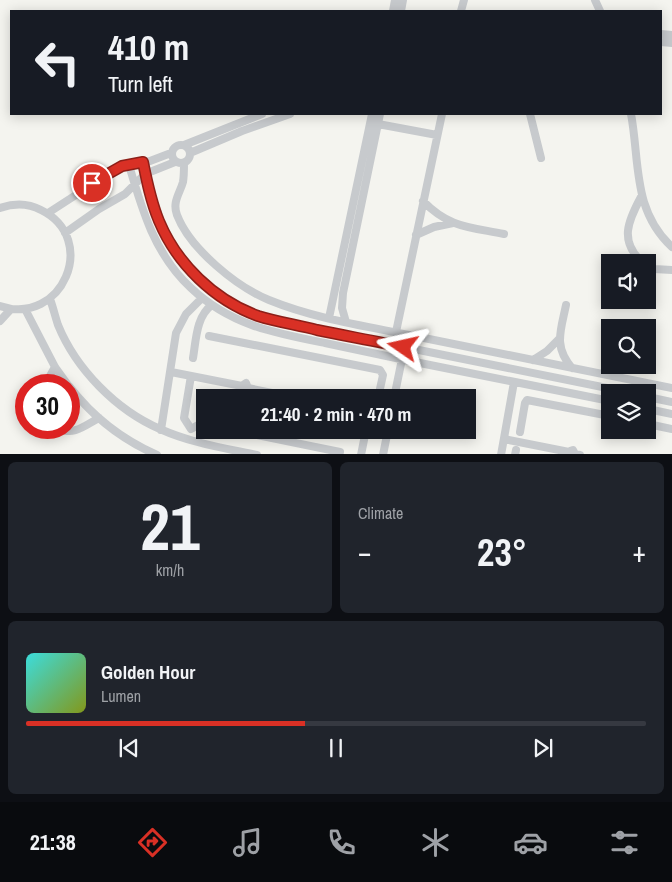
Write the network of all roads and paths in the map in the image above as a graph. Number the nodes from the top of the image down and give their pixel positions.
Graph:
1 (259, 115) edge
2 (287, 115) edge
3 (372, 115) edge
4 (380, 115) edge
5 (442, 115) edge
6 (530, 115) edge
7 (631, 115) edge
8 (378, 124) junction
9 (437, 135) junction
10 (184, 145) junction
11 (171, 153) junction
12 (190, 153) junction
13 (541, 158) dead end
14 (143, 162) junction
15 (180, 163) junction
16 (129, 165) junction
17 (145, 174) junction
18 (134, 185) junction
19 (122, 196) junction
20 (641, 196) junction
21 (423, 201) junction
22 (139, 202) junction
23 (0, 208) edge
24 (48, 213) junction
25 (452, 223) junction
26 (65, 233) junction
27 (504, 234) dead end
28 (416, 235) junction
29 (672, 247) edge
30 (635, 254) edge
31 (656, 269) edge
32 (672, 270) edge
33 (202, 298) junction
34 (50, 299) junction
35 (566, 304) dead end
36 (212, 305) junction
37 (0, 306) edge
38 (11, 309) junction
39 (25, 309) junction
40 (191, 309) junction
41 (329, 318) junction
42 (200, 320) junction
43 (0, 321) edge
44 (346, 322) junction
45 (310, 328) junction
46 (396, 332) junction
47 (209, 336) dead end
48 (559, 339) junction
49 (308, 340) junction
50 (193, 358) dead end
51 (402, 359) junction
52 (533, 360) junction
53 (55, 367) junction
54 (572, 368) junction
55 (170, 372) junction
56 (51, 374) edge
57 (60, 374) edge
58 (191, 376) junction
59 (514, 382) junction
60 (601, 387) edge
61 (672, 388) edge
62 (254, 389) edge
63 (380, 389) edge
64 (396, 389) edge
65 (80, 398) edge
66 (656, 398) edge
67 (601, 399) edge
68 (672, 402) edge
69 (656, 411) edge
70 (601, 414) edge
71 (672, 414) edge
72 (99, 418) junction
73 (196, 426) edge
74 (656, 426) edge
75 (80, 428) edge
76 (672, 429) edge
77 (160, 430) junction
78 (520, 432) dead end
79 (276, 439) edge
80 (364, 439) edge
81 (386, 439) edge
82 (504, 439) junction
83 (340, 452) dead end
84 (156, 454) edge
85 (257, 454) edge
86 (361, 454) edge
87 (383, 454) edge
88 (501, 454) edge
89 (574, 454) edge

1 - 10 street
2 - 12 street
3 - 41 street
4 - 8 street
5 - 9 street
6 - 13 street
7 - 20 street
8 - 9 street
8 - 44 street
9 - 21 street
10 - 11 street
10 - 12 street
11 - 14 street
11 - 15 street
12 - 15 street
14 - 16 street
14 - 17 street
15 - 17 street
15 - 41 street
16 - 18 street
16 - 24 street
17 - 18 street
17 - 45 street
18 - 19 street
18 - 22 street
19 - 22 street
19 - 26 street
20 - 29 street
20 - 30 street
21 - 25 street
21 - 28 street
22 - 33 street
23 - 24 street
24 - 26 street
25 - 27 street
25 - 28 street
26 - 34 street
28 - 46 street
31 - 32 street
33 - 36 street
33 - 40 street
34 - 39 street
34 - 77 street
35 - 48 street
36 - 42 street
36 - 49 street
37 - 38 street
38 - 39 street
38 - 43 street
39 - 53 street
40 - 42 street
40 - 55 street
41 - 44 street
42 - 50 street
44 - 46 street
45 - 49 street
45 - 60 street
46 - 52 street
47 - 63 street
48 - 52 street
48 - 54 street
49 - 51 street
51 - 59 street
51 - 64 street
52 - 54 street
53 - 56 street
53 - 57 street
54 - 61 street
55 - 58 street
55 - 77 street
58 - 62 street
58 - 73 street
59 - 67 street
59 - 82 street
65 - 72 street
66 - 68 street
69 - 71 street
70 - 78 street
72 - 75 street
72 - 84 street
74 - 76 street
77 - 85 street
79 - 83 street
80 - 86 street
81 - 87 street
82 - 88 street
82 - 89 street

